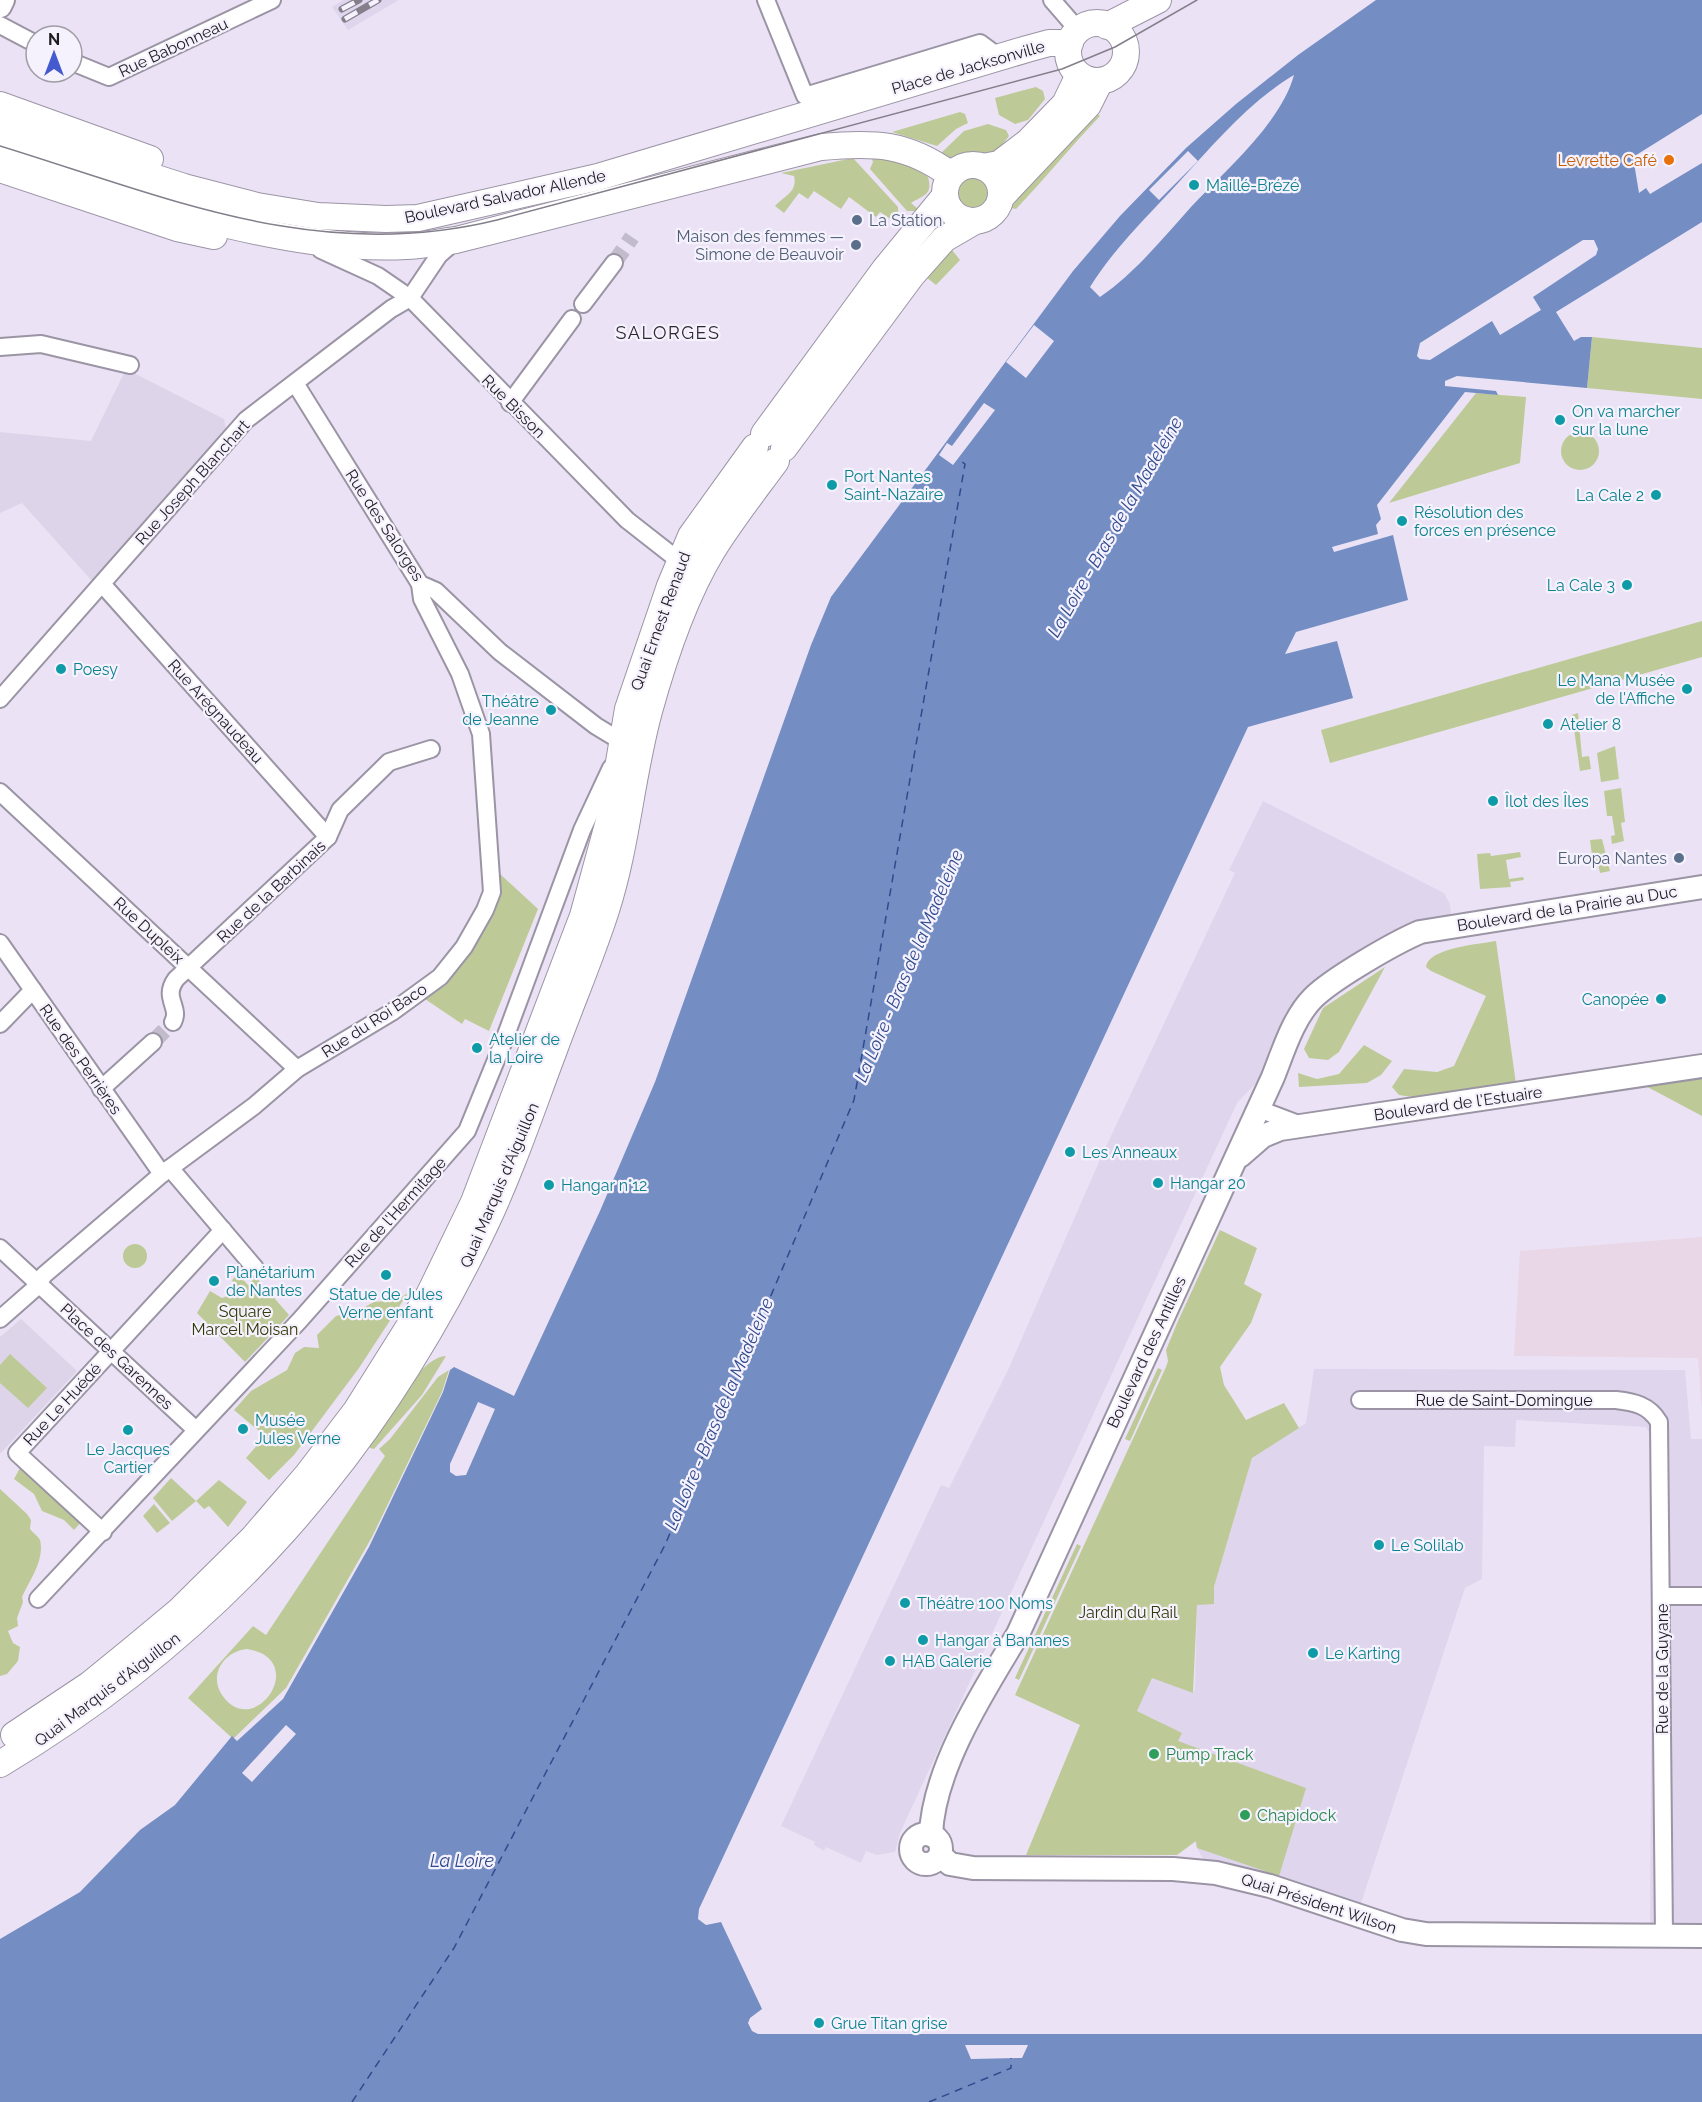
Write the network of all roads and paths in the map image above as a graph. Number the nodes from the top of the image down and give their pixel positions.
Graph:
1 (3, 0) edge
2 (272, 0) edge
3 (766, 0) edge
4 (1052, 0) edge
5 (1158, 0) edge
6 (0, 6) edge
7 (0, 25) edge
8 (1107, 26) junction
9 (1074, 37) junction
10 (24, 38) edge
11 (999, 57) junction
12 (84, 67) edge
13 (1089, 78) junction
14 (867, 96) joint
15 (0, 105) edge
16 (0, 128) edge
17 (0, 150) edge
18 (983, 167) junction
19 (0, 169) edge
20 (948, 186) junction
21 (1001, 197) junction
22 (474, 205) junction
23 (975, 221) junction
24 (456, 240) junction
25 (405, 246) junction
26 (321, 250) junction
27 (614, 263) tunnel mouth
28 (410, 298) junction
29 (584, 304) dead end
30 (572, 320) dead end
31 (0, 347) edge
32 (130, 365) dead end
33 (295, 383) junction
34 (510, 403) junction
35 (770, 447) junction
36 (690, 569) junction
37 (420, 584) junction
38 (103, 585) junction
39 (0, 699) edge
40 (632, 748) junction
41 (431, 749) dead end
42 (0, 792) edge
43 (328, 837) junction
44 (1702, 887) edge
45 (1432, 929) joint
46 (0, 943) edge
47 (189, 967) junction
48 (33, 990) junction
49 (173, 1022) dead end
50 (0, 1024) edge
51 (153, 1042) tunnel mouth
52 (1702, 1066) edge
53 (297, 1069) junction
54 (101, 1089) junction
55 (1261, 1104) junction
56 (1303, 1125) junction
57 (166, 1171) junction
58 (1229, 1171) junction
59 (222, 1230) junction
60 (0, 1248) edge
61 (255, 1268) dead end
62 (38, 1283) junction
63 (0, 1318) edge
64 (418, 1333) junction
65 (112, 1350) junction
66 (1360, 1400) dead end
67 (1647, 1408) joint
68 (196, 1430) junction
69 (103, 1532) junction
70 (1662, 1596) junction
71 (1702, 1596) edge
72 (38, 1599) dead end
73 (0, 1744) edge
74 (0, 1764) edge
75 (936, 1845) joint
76 (1664, 1936) junction
77 (1702, 1936) edge

1 - 6 main road
2 - 12 street, Rue Babonneau
3 - 11 street
4 - 9 street
5 - 8 main road, Place de Jacksonville
7 - 10 street
8 - 9 main road, Place de Jacksonville
8 - 13 main road
9 - 11 main road, Place de Jacksonville
9 - 13 main road, Place de Jacksonville
11 - 14 main road, Place de Jacksonville
13 - 18 main road
13 - 21 main road
14 - 22 main road, Boulevard Salvador Allende
15 - 22 main road
16 - 22 main road, Boulevard Salvador Allende
17 - 25 main road, Boulevard Salvador Allende
18 - 20 main road
18 - 21 main road
19 - 26 main road
20 - 23 main road
20 - 24 main road, Boulevard Salvador Allende
20 - 35 main road, Quai Ernest Renaud
21 - 23 main road
23 - 35 main road, Quai Ernest Renaud
24 - 25 main road, Boulevard Salvador Allende
24 - 28 street, Rue Joseph Blanchart
25 - 26 main road
26 - 28 street, Rue Bisson
27 - 29 street
28 - 33 street, Rue Joseph Blanchart
28 - 34 street, Rue Bisson
30 - 34 street
31 - 32 street
33 - 37 street, Rue des Salorges
33 - 38 street, Rue Joseph Blanchart
34 - 36 street, Rue Bisson
35 - 36 main road, Quai Ernest Renaud
36 - 40 main road, Quai Ernest Renaud
37 - 40 street, Rue des Salorges
37 - 53 street, Rue du Roi Baco
38 - 39 street, Rue Joseph Blanchart
38 - 43 street, Rue Arégnaudeau
40 - 64 main road, Quai Marquis d'Aiguillon
40 - 68 street, Rue de l'Hermitage
41 - 43 street, Rue de la Barbinais
42 - 47 street, Rue Dupleix
43 - 47 street, Rue de la Barbinais
44 - 45 main road, Boulevard de la Prairie au Duc
45 - 55 main road, Boulevard des Antilles
46 - 48 street, Rue des Perrières
47 - 49 street, Rue de la Barbinais
47 - 53 street, Rue Dupleix
48 - 50 street
48 - 54 street, Rue des Perrières
51 - 54 street
52 - 56 main road, Boulevard de l'Estuaire
53 - 57 street, Rue du Roi Baco
54 - 57 street, Rue des Perrières
55 - 56 street
55 - 58 main road, Boulevard des Antilles
56 - 58 main road, Boulevard de l'Estuaire
57 - 59 street, Rue des Perrières
57 - 62 street, Rue du Roi Baco
58 - 75 main road, Boulevard des Antilles
59 - 61 street, Rue des Perrières
59 - 65 street, Rue Le Huédé
60 - 62 street, Place des Garennes
62 - 63 street, Rue du Roi Baco
62 - 65 street, Place des Garennes
64 - 73 main road, Quai Marquis d'Aiguillon
64 - 74 main road, Quai Marquis d'Aiguillon
65 - 68 street, Place des Garennes
65 - 69 street, Rue Le Huédé
66 - 67 street, Rue de Saint-Domingue
67 - 70 street, Rue de la Guyane
68 - 69 street, Rue de l'Hermitage
69 - 72 street, Rue de l'Hermitage
70 - 71 street
70 - 76 street, Rue de la Guyane
75 - 76 main road, Quai Président Wilson
76 - 77 main road, Quai Président Wilson

